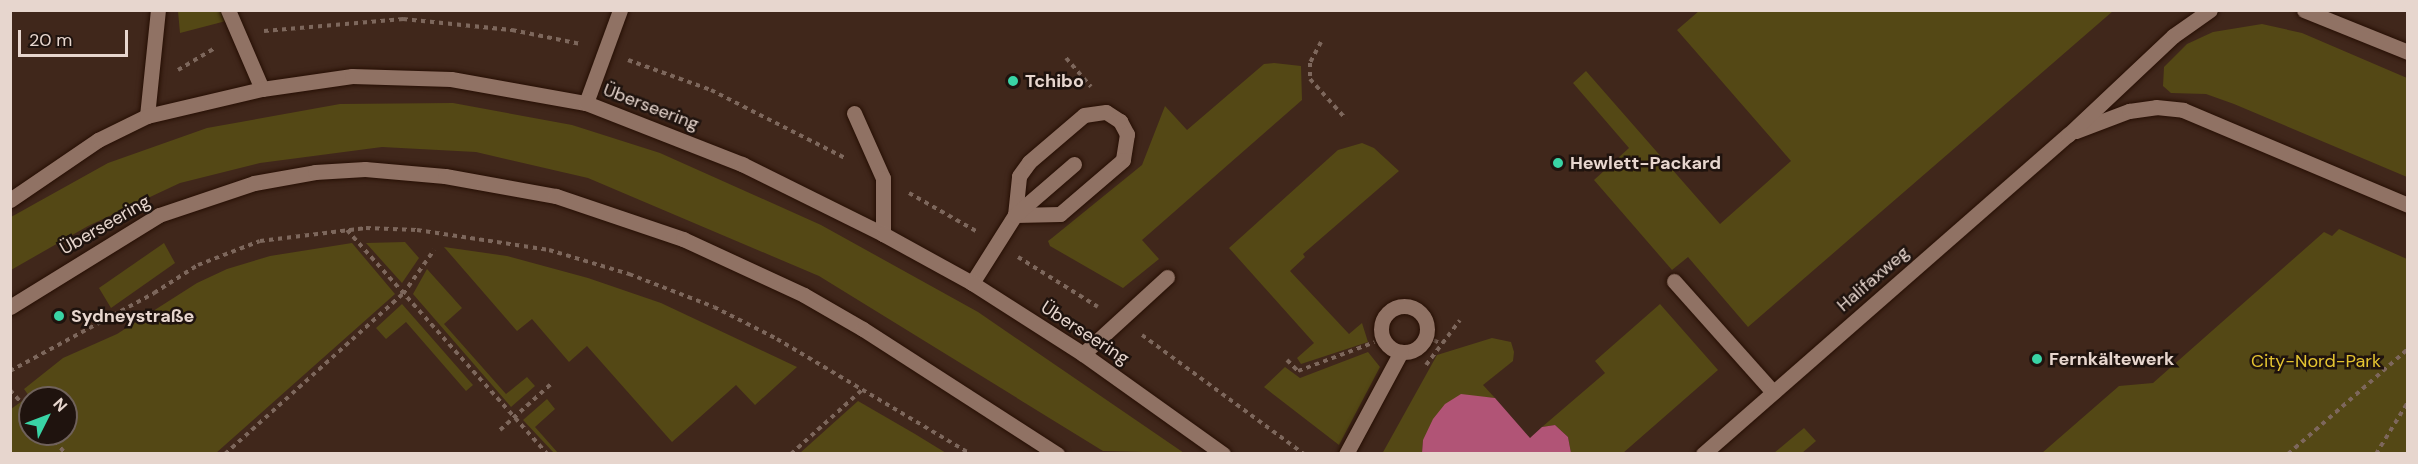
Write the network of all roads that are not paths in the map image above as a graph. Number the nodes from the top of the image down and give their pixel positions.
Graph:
1 (158, 10) edge
2 (228, 10) edge
3 (620, 10) edge
4 (2210, 10) edge
5 (2304, 10) edge
6 (2408, 52) edge
7 (262, 89) junction
8 (586, 103) junction
9 (854, 113) dead end
10 (147, 116) junction
11 (2068, 135) junction
12 (1074, 164) dead end
13 (10, 200) edge
14 (2408, 205) edge
15 (1015, 214) junction
16 (883, 234) junction
17 (1167, 277) dead end
18 (1674, 280) dead end
19 (972, 283) junction
20 (10, 307) edge
21 (1401, 352) junction
22 (1083, 354) junction
23 (1773, 392) junction
24 (1058, 453) edge
25 (1223, 453) edge
26 (1346, 453) edge
27 (1703, 453) edge

1 - 10 street
2 - 7 street
3 - 8 street
4 - 11 street, Halifaxweg
5 - 6 street
7 - 8 street, Überseering
7 - 10 street, Überseering
8 - 16 street, Überseering
9 - 16 street
10 - 13 street, Überseering
11 - 14 street, Halifaxweg
11 - 23 street, Halifaxweg
12 - 15 street
15 - 15 street
15 - 19 street
16 - 19 street, Überseering
17 - 22 street
18 - 23 street
19 - 22 street, Überseering
20 - 24 street, Überseering
21 - 21 street
21 - 26 street
22 - 25 street, Überseering
23 - 27 street, Halifaxweg

